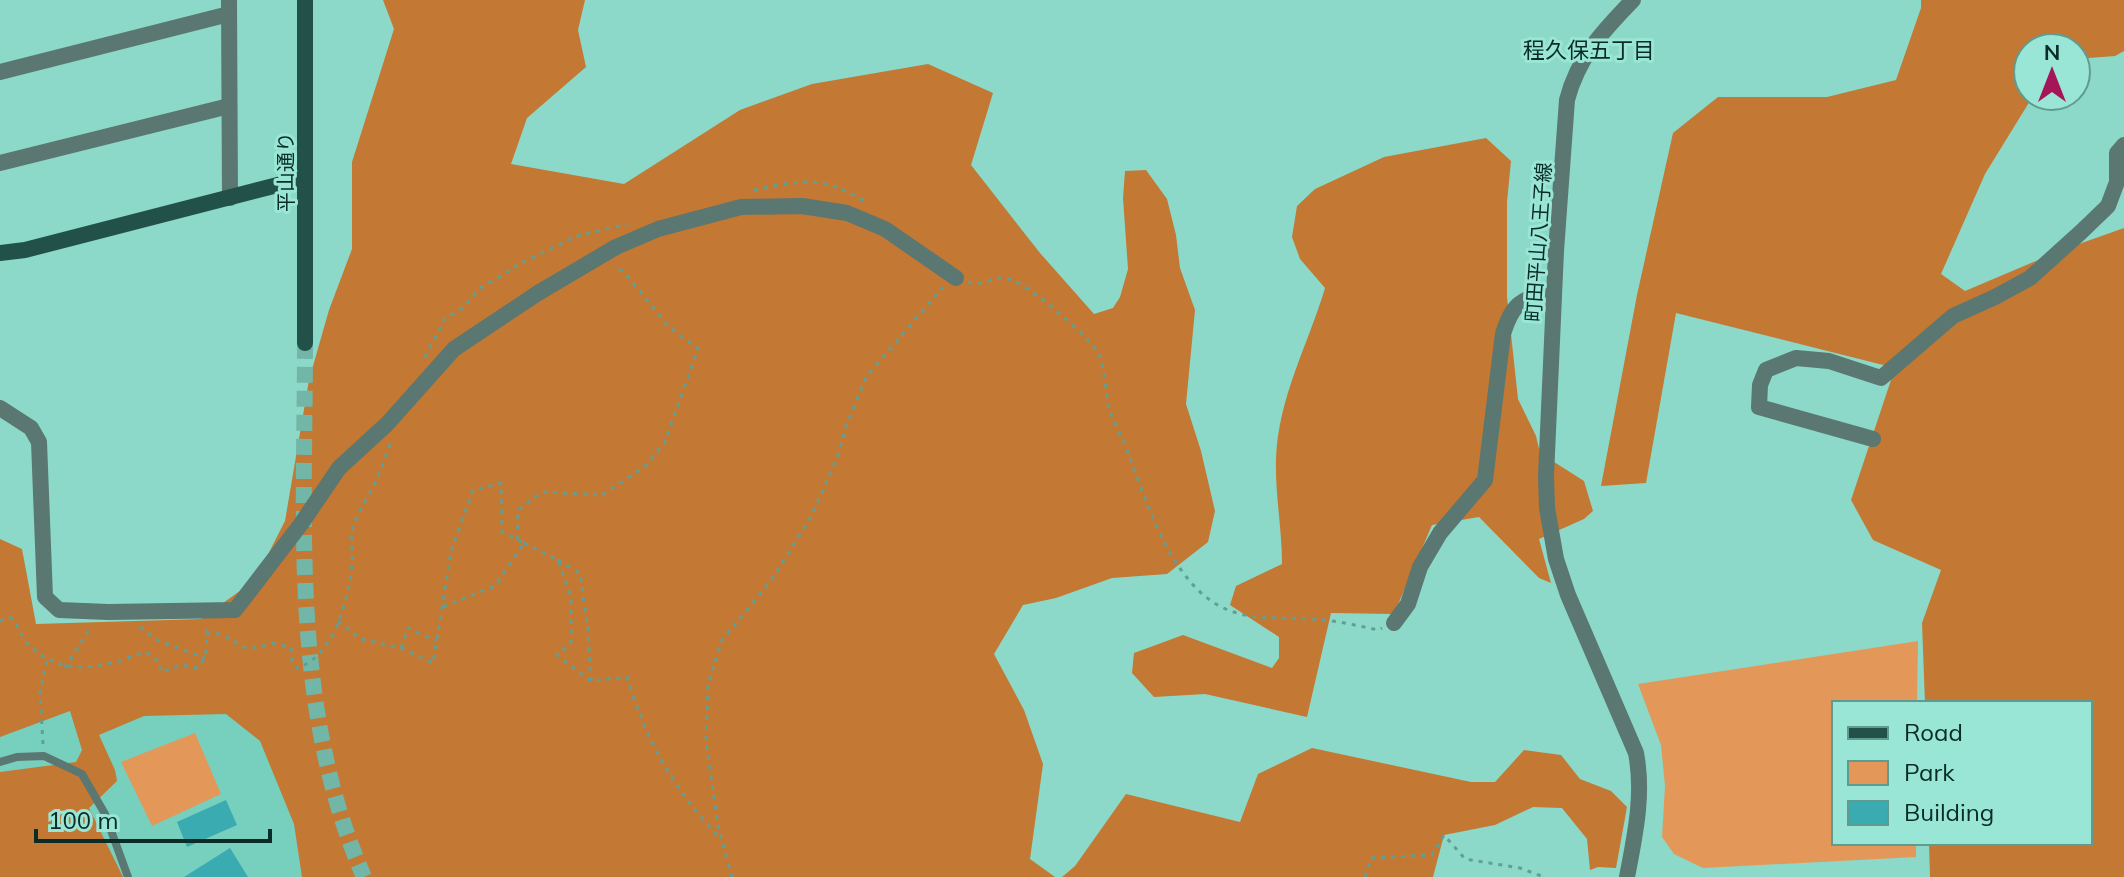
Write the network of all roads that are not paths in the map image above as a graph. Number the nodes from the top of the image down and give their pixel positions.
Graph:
1 (305, 0) edge
2 (1633, 0) edge
3 (229, 7) edge
4 (0, 72) edge
5 (229, 106) junction
6 (0, 145) edge
7 (2124, 145) edge
8 (2, 163) edge
9 (305, 178) junction
10 (230, 198) junction
11 (1, 255) edge
12 (956, 278) road end
13 (1554, 289) junction
14 (305, 343) tunnel mouth
15 (0, 408) edge
16 (1873, 439) dead end
17 (1394, 623) road end
18 (0, 762) edge
19 (128, 877) edge
20 (1627, 877) edge

1 - 9 main road, 平山通り
2 - 13 street, 町田平山八王子線
3 - 4 street
3 - 5 street
5 - 8 street
5 - 10 street
6 - 8 street
7 - 16 street
9 - 10 main road
9 - 14 main road, 平山通り
10 - 11 main road
12 - 15 street
13 - 17 street
13 - 20 street, 町田平山八王子線
18 - 19 lane

